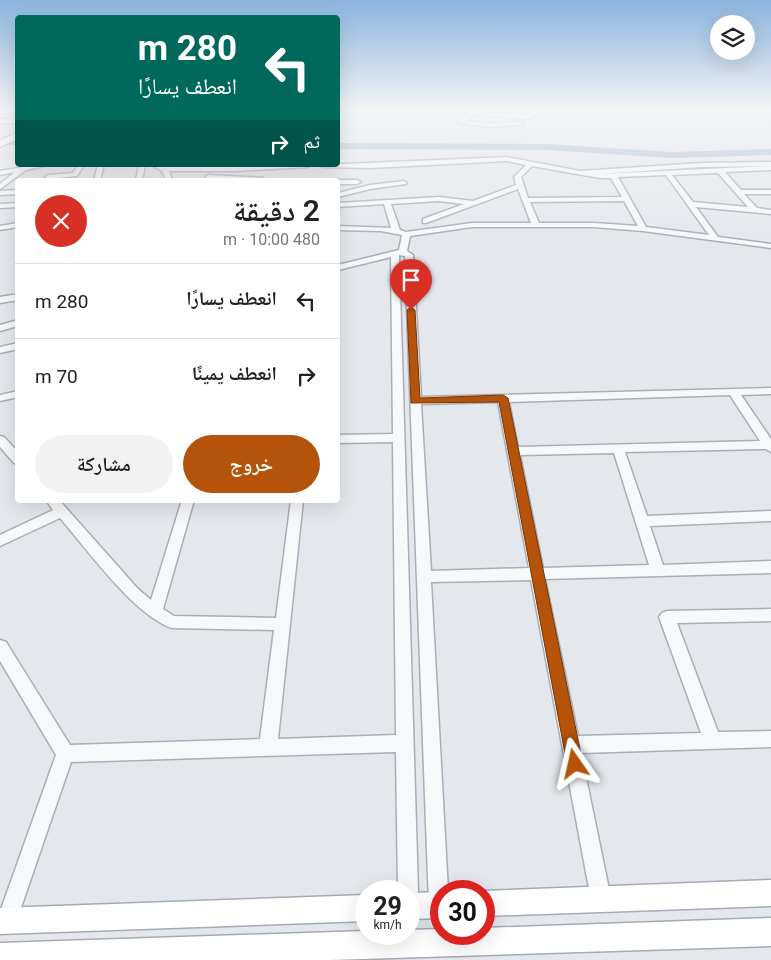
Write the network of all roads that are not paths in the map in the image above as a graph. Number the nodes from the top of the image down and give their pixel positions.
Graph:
1 (530, 164) junction
2 (771, 164) edge
3 (340, 165) edge
4 (359, 166) junction
5 (32, 167) edge
6 (80, 167) edge
7 (272, 167) edge
8 (25, 168) junction
9 (771, 168) edge
10 (719, 170) junction
11 (0, 172) edge
12 (667, 172) junction
13 (580, 173) junction
14 (167, 175) edge
15 (614, 176) junction
16 (54, 178) edge
17 (224, 178) edge
18 (340, 182) edge
19 (357, 182) junction
20 (404, 183) dead end
21 (520, 186) junction
22 (0, 187) edge
23 (362, 188) junction
24 (15, 192) edge
25 (738, 192) junction
26 (771, 192) edge
27 (0, 193) edge
28 (340, 194) edge
29 (627, 199) junction
30 (525, 200) junction
31 (387, 202) junction
32 (472, 203) junction
33 (690, 204) junction
34 (15, 205) edge
35 (340, 205) edge
36 (0, 206) edge
37 (754, 210) junction
38 (418, 211) junction
39 (771, 212) edge
40 (536, 225) junction
41 (15, 226) edge
42 (0, 228) edge
43 (340, 228) edge
44 (643, 228) junction
45 (396, 230) junction
46 (434, 230) junction
47 (406, 234) junction
48 (715, 238) junction
49 (771, 246) edge
50 (398, 255) junction
51 (340, 266) edge
52 (340, 273) edge
53 (15, 298) edge
54 (0, 300) edge
55 (15, 323) edge
56 (0, 328) edge
57 (15, 340) edge
58 (0, 343) edge
59 (15, 347) edge
60 (0, 350) edge
61 (771, 391) edge
62 (734, 392) junction
63 (15, 395) edge
64 (0, 398) edge
65 (503, 398) junction
66 (415, 401) junction
67 (399, 438) junction
68 (0, 440) edge
69 (340, 440) edge
70 (770, 446) edge
71 (618, 448) junction
72 (513, 451) junction
73 (15, 454) edge
74 (187, 503) edge
75 (297, 503) edge
76 (57, 506) edge
77 (771, 516) edge
78 (642, 521) junction
79 (0, 541) edge
80 (771, 567) edge
81 (658, 570) junction
82 (537, 573) junction
83 (423, 577) junction
84 (155, 612) junction
85 (771, 615) edge
86 (282, 624) junction
87 (0, 646) edge
88 (771, 739) edge
89 (713, 741) junction
90 (405, 743) junction
91 (571, 745) junction
92 (268, 747) junction
93 (65, 754) junction
94 (408, 880) edge
95 (439, 880) edge
96 (771, 893) edge
97 (601, 899) junction
98 (495, 903) edge
99 (355, 908) edge
100 (3, 921) edge
101 (771, 932) edge
102 (420, 952) edge
103 (0, 958) edge

1 - 4 street
1 - 13 street
1 - 21 street
2 - 13 street
3 - 4 street
4 - 19 street
5 - 8 street
6 - 16 street
7 - 14 street
8 - 11 street
8 - 22 street
9 - 10 street
10 - 12 street
10 - 25 street
12 - 15 street
12 - 33 street
13 - 15 street
14 - 17 street
15 - 29 street
18 - 19 street
19 - 23 street
20 - 23 street
21 - 30 street
21 - 32 street
23 - 28 street
24 - 27 street
25 - 26 street
25 - 37 street
29 - 30 street
29 - 44 street
30 - 40 street
31 - 35 street
31 - 38 street
31 - 45 street
32 - 38 street
32 - 38 street
33 - 37 street
33 - 48 street
34 - 36 street
37 - 39 street
38 - 46 street
40 - 44 street
40 - 46 street
41 - 42 street
43 - 45 street
44 - 48 street
45 - 47 street
46 - 47 street
47 - 50 street
48 - 49 street
50 - 51 street
50 - 52 street
50 - 66 street
50 - 67 street
53 - 54 street
55 - 56 street
57 - 58 street
59 - 60 street
61 - 62 street
62 - 65 street
62 - 70 street
63 - 64 street
65 - 66 street
65 - 72 street
66 - 83 street
67 - 69 street
67 - 90 street
68 - 73 street
70 - 71 street
71 - 72 street
71 - 78 street
72 - 82 street
74 - 84 street
75 - 86 street
76 - 79 street
76 - 84 street
77 - 78 street
78 - 81 street
80 - 81 street
81 - 82 street
82 - 83 street
82 - 91 street
83 - 95 street
84 - 86 street
85 - 89 street
86 - 92 street
87 - 93 street
88 - 89 street
89 - 91 street
90 - 92 street
90 - 94 street
91 - 97 street
92 - 93 street
93 - 100 street
96 - 97 main road
97 - 98 main road
99 - 100 main road
101 - 102 main road
102 - 103 main road

